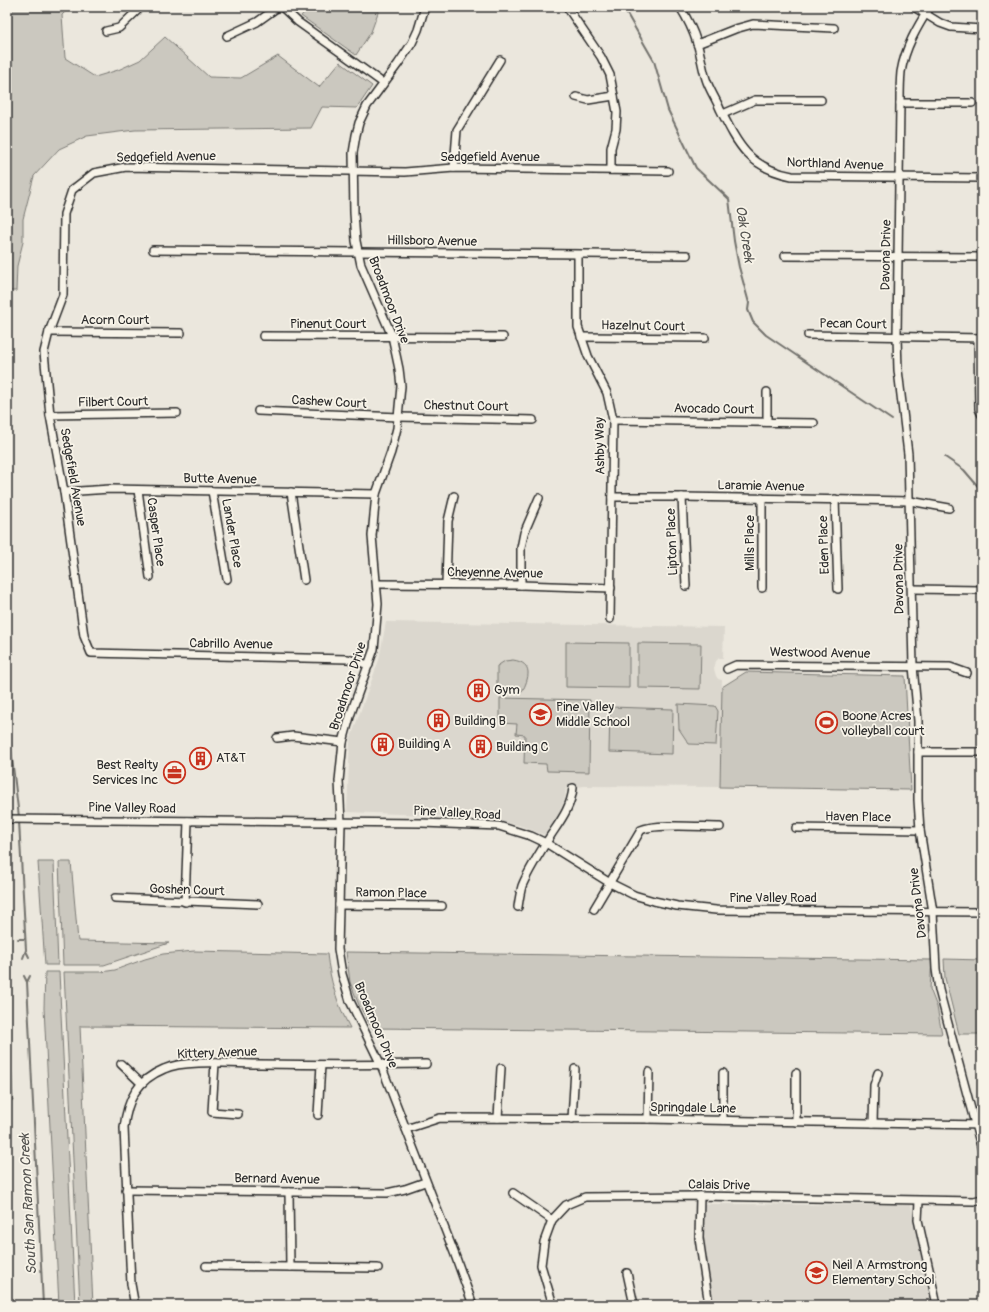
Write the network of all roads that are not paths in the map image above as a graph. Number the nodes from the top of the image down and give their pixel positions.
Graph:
1 (141, 7) edge
2 (278, 7) edge
3 (282, 7) edge
4 (425, 7) edge
5 (567, 7) edge
6 (680, 7) edge
7 (914, 7) edge
8 (930, 7) edge
9 (925, 14) junction
10 (834, 28) dead end
11 (982, 29) edge
12 (106, 31) dead end
13 (227, 36) dead end
14 (697, 44) junction
15 (500, 60) dead end
16 (383, 83) junction
17 (614, 96) junction
18 (576, 97) dead end
19 (821, 100) dead end
20 (900, 103) junction
21 (972, 103) dead end
22 (723, 114) junction
23 (454, 168) junction
24 (611, 170) junction
25 (353, 171) junction
26 (668, 171) dead end
27 (899, 178) junction
28 (982, 178) edge
29 (153, 250) dead end
30 (359, 252) junction
31 (578, 255) junction
32 (687, 255) dead end
33 (785, 256) dead end
34 (899, 257) junction
35 (982, 257) edge
36 (49, 332) junction
37 (181, 332) dead end
38 (808, 335) dead end
39 (263, 336) dead end
40 (392, 336) junction
41 (503, 337) dead end
42 (580, 337) junction
43 (705, 338) dead end
44 (897, 338) junction
45 (980, 338) edge
46 (767, 392) dead end
47 (258, 411) dead end
48 (177, 413) dead end
49 (50, 415) junction
50 (982, 415) edge
51 (399, 417) junction
52 (533, 420) dead end
53 (613, 420) junction
54 (767, 422) junction
55 (814, 423) dead end
56 (138, 490) junction
57 (212, 491) junction
58 (64, 492) junction
59 (291, 492) junction
60 (376, 494) junction
61 (454, 496) dead end
62 (612, 497) junction
63 (682, 497) junction
64 (539, 498) dead end
65 (762, 498) junction
66 (835, 499) junction
67 (910, 501) junction
68 (949, 508) dead end
69 (150, 577) dead end
70 (228, 579) dead end
71 (304, 580) dead end
72 (377, 584) junction
73 (446, 584) junction
74 (521, 585) junction
75 (686, 586) dead end
76 (611, 588) junction
77 (762, 588) dead end
78 (838, 589) dead end
79 (912, 589) junction
80 (982, 590) edge
81 (610, 619) dead end
82 (91, 653) joint
83 (369, 665) junction
84 (912, 666) junction
85 (727, 669) dead end
86 (967, 673) dead end
87 (277, 738) dead end
88 (343, 742) junction
89 (918, 752) junction
90 (982, 752) edge
91 (573, 788) dead end
92 (8, 819) edge
93 (188, 821) junction
94 (341, 823) junction
95 (720, 827) dead end
96 (796, 828) dead end
97 (920, 830) junction
98 (546, 843) junction
99 (610, 883) junction
100 (115, 898) dead end
101 (186, 902) junction
102 (258, 904) dead end
103 (339, 904) junction
104 (442, 906) dead end
105 (518, 907) dead end
106 (594, 909) dead end
107 (933, 912) junction
108 (982, 912) edge
109 (215, 1063) junction
110 (121, 1064) dead end
111 (426, 1064) dead end
112 (321, 1065) junction
113 (381, 1065) junction
114 (501, 1068) dead end
115 (575, 1069) dead end
116 (649, 1072) dead end
117 (723, 1073) dead end
118 (796, 1073) dead end
119 (878, 1073) dead end
120 (142, 1083) junction
121 (238, 1114) dead end
122 (318, 1115) dead end
123 (498, 1118) junction
124 (572, 1119) junction
125 (648, 1119) junction
126 (723, 1120) junction
127 (796, 1122) junction
128 (873, 1123) junction
129 (979, 1125) edge
130 (406, 1129) junction
131 (982, 1150) edge
132 (425, 1182) junction
133 (126, 1190) junction
134 (290, 1192) junction
135 (513, 1193) dead end
136 (700, 1196) junction
137 (982, 1199) edge
138 (919, 1201) junction
139 (552, 1220) junction
140 (206, 1266) dead end
141 (290, 1267) junction
142 (378, 1268) dead end
143 (627, 1273) dead end
144 (136, 1305) edge
145 (473, 1305) edge
146 (553, 1305) edge
147 (634, 1305) edge
148 (709, 1305) edge
149 (937, 1305) edge

1 - 12 street
2 - 13 street
3 - 16 street
4 - 16 street, Broadmoor Drive
5 - 17 street
6 - 14 street, Northland Avenue
7 - 9 street
8 - 9 street, Davona Drive
9 - 11 street
9 - 20 street, Davona Drive
10 - 14 street
14 - 22 street, Northland Avenue
15 - 23 street
16 - 25 street, Broadmoor Drive
17 - 18 street
17 - 24 street
19 - 22 street
20 - 21 street
20 - 27 street, Davona Drive
22 - 27 street, Northland Avenue
23 - 24 street, Sedgefield Avenue
23 - 25 street, Sedgefield Avenue
24 - 26 street, Sedgefield Avenue
25 - 30 street, Broadmoor Drive
25 - 36 street, Sedgefield Avenue
27 - 28 street, Northland Avenue
27 - 34 street, Davona Drive
29 - 30 street, Hillsboro Avenue
30 - 31 street, Hillsboro Avenue
30 - 40 street, Broadmoor Drive
31 - 32 street, Hillsboro Avenue
31 - 42 street, Ashby Way
33 - 34 street
34 - 35 street
34 - 44 street, Davona Drive
36 - 37 street, Acorn Court
36 - 49 street, Sedgefield Avenue
38 - 44 street, Pecan Court
39 - 40 street, Pinenut Court
40 - 41 street, Pinenut Court
40 - 51 street, Broadmoor Drive
42 - 43 street, Hazelnut Court
42 - 53 street, Ashby Way
44 - 45 street, Pecan Court
44 - 67 street, Davona Drive
45 - 50 street
46 - 54 street
47 - 51 street, Cashew Court
48 - 49 street, Filbert Court
49 - 58 street, Sedgefield Avenue
51 - 52 street, Chestnut Court
51 - 60 street, Broadmoor Drive
53 - 54 street, Avocado Court
53 - 62 street, Ashby Way
54 - 55 street, Avocado Court
56 - 57 street, Butte Avenue
56 - 58 street, Butte Avenue
56 - 69 street, Casper Place
57 - 59 street, Butte Avenue
57 - 70 street, Lander Place
58 - 82 street, Sedgefield Avenue
59 - 60 street, Butte Avenue
59 - 71 street
60 - 72 street, Broadmoor Drive
61 - 73 street
62 - 63 street, Laramie Avenue
62 - 76 street, Ashby Way
63 - 65 street, Laramie Avenue
63 - 75 street, Lipton Place
64 - 74 street
65 - 66 street, Laramie Avenue
65 - 77 street, Mills Place
66 - 67 street, Laramie Avenue
66 - 78 street, Eden Place
67 - 68 street, Laramie Avenue
67 - 79 street, Davona Drive
72 - 73 street, Cheyenne Avenue
72 - 83 street, Broadmoor Drive
73 - 74 street, Cheyenne Avenue
74 - 76 street, Cheyenne Avenue
76 - 81 street, Ashby Way
79 - 80 street
79 - 84 street, Davona Drive
82 - 83 street, Cabrillo Avenue
83 - 88 street, Broadmoor Drive
84 - 85 street, Westwood Avenue
84 - 86 street, Westwood Avenue
84 - 89 street, Davona Drive
87 - 88 street
88 - 94 street, Broadmoor Drive
89 - 90 street
89 - 97 street, Davona Drive
91 - 98 street
92 - 93 street, Pine Valley Road
93 - 94 street, Pine Valley Road
93 - 101 street
94 - 98 street, Pine Valley Road
94 - 103 street, Broadmoor Drive
95 - 99 street
96 - 97 street, Haven Place
97 - 107 street, Davona Drive
98 - 99 street, Pine Valley Road
98 - 105 street
99 - 106 street
99 - 107 street, Pine Valley Road
100 - 101 street, Goshen Court
101 - 102 street, Goshen Court
103 - 104 street, Ramon Place
103 - 113 street, Broadmoor Drive
107 - 108 street, Pine Valley Road
107 - 129 street, Davona Drive
109 - 112 street, Kittery Avenue
109 - 120 street, Kittery Avenue
109 - 121 street
110 - 120 street
111 - 113 street, Kittery Avenue
112 - 113 street, Kittery Avenue
112 - 122 street
113 - 130 street, Broadmoor Drive
114 - 123 street
115 - 124 street
116 - 125 street
117 - 126 street
118 - 127 street
119 - 128 street
120 - 133 street, Kittery Avenue
123 - 124 street, Springdale Lane
123 - 130 street, Springdale Lane
124 - 125 street, Springdale Lane
125 - 126 street, Springdale Lane
126 - 127 street, Springdale Lane
127 - 128 street, Springdale Lane
128 - 129 street, Springdale Lane
129 - 131 street, Davona Drive
130 - 132 street, Broadmoor Drive
132 - 134 street, Bernard Avenue
132 - 145 street, Broadmoor Drive
133 - 134 street, Bernard Avenue
133 - 144 street, Kittery Avenue
134 - 141 street
135 - 139 street
136 - 138 street, Calais Drive
136 - 139 street, Calais Drive
136 - 148 street
137 - 138 street, Calais Drive
138 - 149 street
139 - 146 street, Calais Drive
140 - 141 street
141 - 142 street
143 - 147 street

